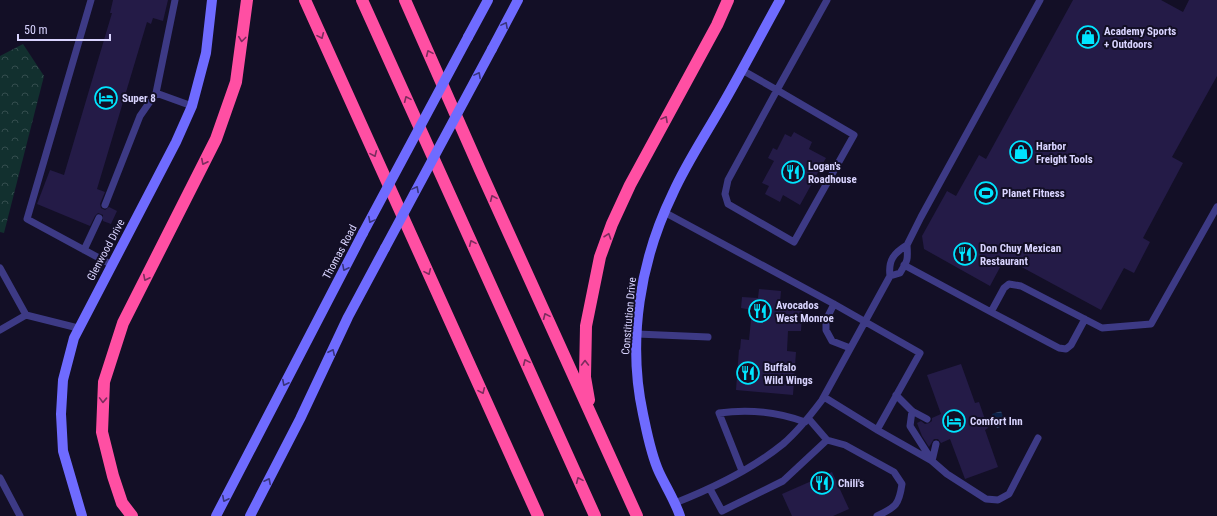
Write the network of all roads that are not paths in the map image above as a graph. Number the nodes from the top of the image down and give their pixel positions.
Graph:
1 (91, 0) edge
2 (176, 0) edge
3 (212, 0) edge
4 (247, 0) edge
5 (305, 0) edge
6 (362, 0) edge
7 (405, 0) edge
8 (488, 0) edge
9 (518, 0) edge
10 (728, 0) edge
11 (780, 0) edge
12 (827, 0) edge
13 (1040, 0) edge
14 (742, 70) junction
15 (777, 90) junction
16 (156, 93) junction
17 (192, 106) junction
18 (105, 205) dead end
19 (1217, 207) edge
20 (664, 212) junction
21 (99, 218) dead end
22 (907, 244) junction
23 (84, 250) junction
24 (112, 265) junction
25 (904, 266) junction
26 (0, 268) edge
27 (890, 276) junction
28 (834, 304) junction
29 (991, 312) junction
30 (26, 315) junction
31 (1085, 319) junction
32 (865, 321) junction
33 (78, 328) junction
34 (0, 330) edge
35 (637, 334) junction
36 (708, 337) dead end
37 (850, 348) junction
38 (896, 395) junction
39 (824, 397) junction
40 (912, 411) junction
41 (927, 419) dead end
42 (807, 420) junction
43 (597, 428) junction
44 (877, 430) junction
45 (1038, 438) dead end
46 (827, 440) junction
47 (936, 444) dead end
48 (932, 461) junction
49 (742, 471) junction
50 (0, 478) edge
51 (710, 489) junction
52 (676, 503) junction
53 (122, 504) junction
54 (20, 516) edge
55 (82, 516) edge
56 (128, 516) edge
57 (132, 516) edge
58 (216, 516) edge
59 (250, 516) edge
60 (538, 516) edge
61 (595, 516) edge
62 (637, 516) edge
63 (680, 516) edge
64 (877, 516) edge

1 - 23 lane
2 - 16 lane
3 - 17 main road, Glenwood Drive
4 -> 53 highway
5 -> 60 highway
61 -> 6 highway
43 -> 7 highway
8 -> 58 main road, Thomas Road, bridge
59 -> 9 main road, bridge
43 -> 10 highway
11 - 14 main road, Constitution Drive
12 - 15 lane
13 - 22 lane
14 - 15 lane
14 - 20 main road, Constitution Drive
15 - 15 lane
16 - 17 lane
16 - 18 lane
17 - 24 main road, Glenwood Drive
19 - 31 lane
20 - 28 lane
20 - 35 main road, Constitution Drive
21 - 23 lane
22 - 25 lane
22 - 27 lane
23 - 24 lane
24 - 33 main road, Glenwood Drive
25 - 27 lane
25 - 29 lane
26 - 30 lane
27 - 32 lane
28 - 32 lane
28 - 37 lane
29 - 31 lane
29 - 31 lane
30 - 33 lane
30 - 34 lane
32 - 37 lane
32 - 38 lane
33 - 55 main road, Glenwood Drive
35 - 36 lane
35 - 52 main road, Constitution Drive
37 - 39 lane
38 - 40 lane
38 - 44 lane
39 - 42 lane
39 - 44 lane
40 - 41 lane
40 - 48 lane
42 - 46 lane
42 - 49 lane
42 - 49 lane
43 - 62 highway
44 - 48 lane
45 - 48 lane
46 - 51 lane
46 - 64 lane
47 - 48 lane
49 - 51 lane
50 - 54 lane
51 - 52 lane
52 - 63 main road, Constitution Drive
53 - 56 highway
53 - 57 highway

